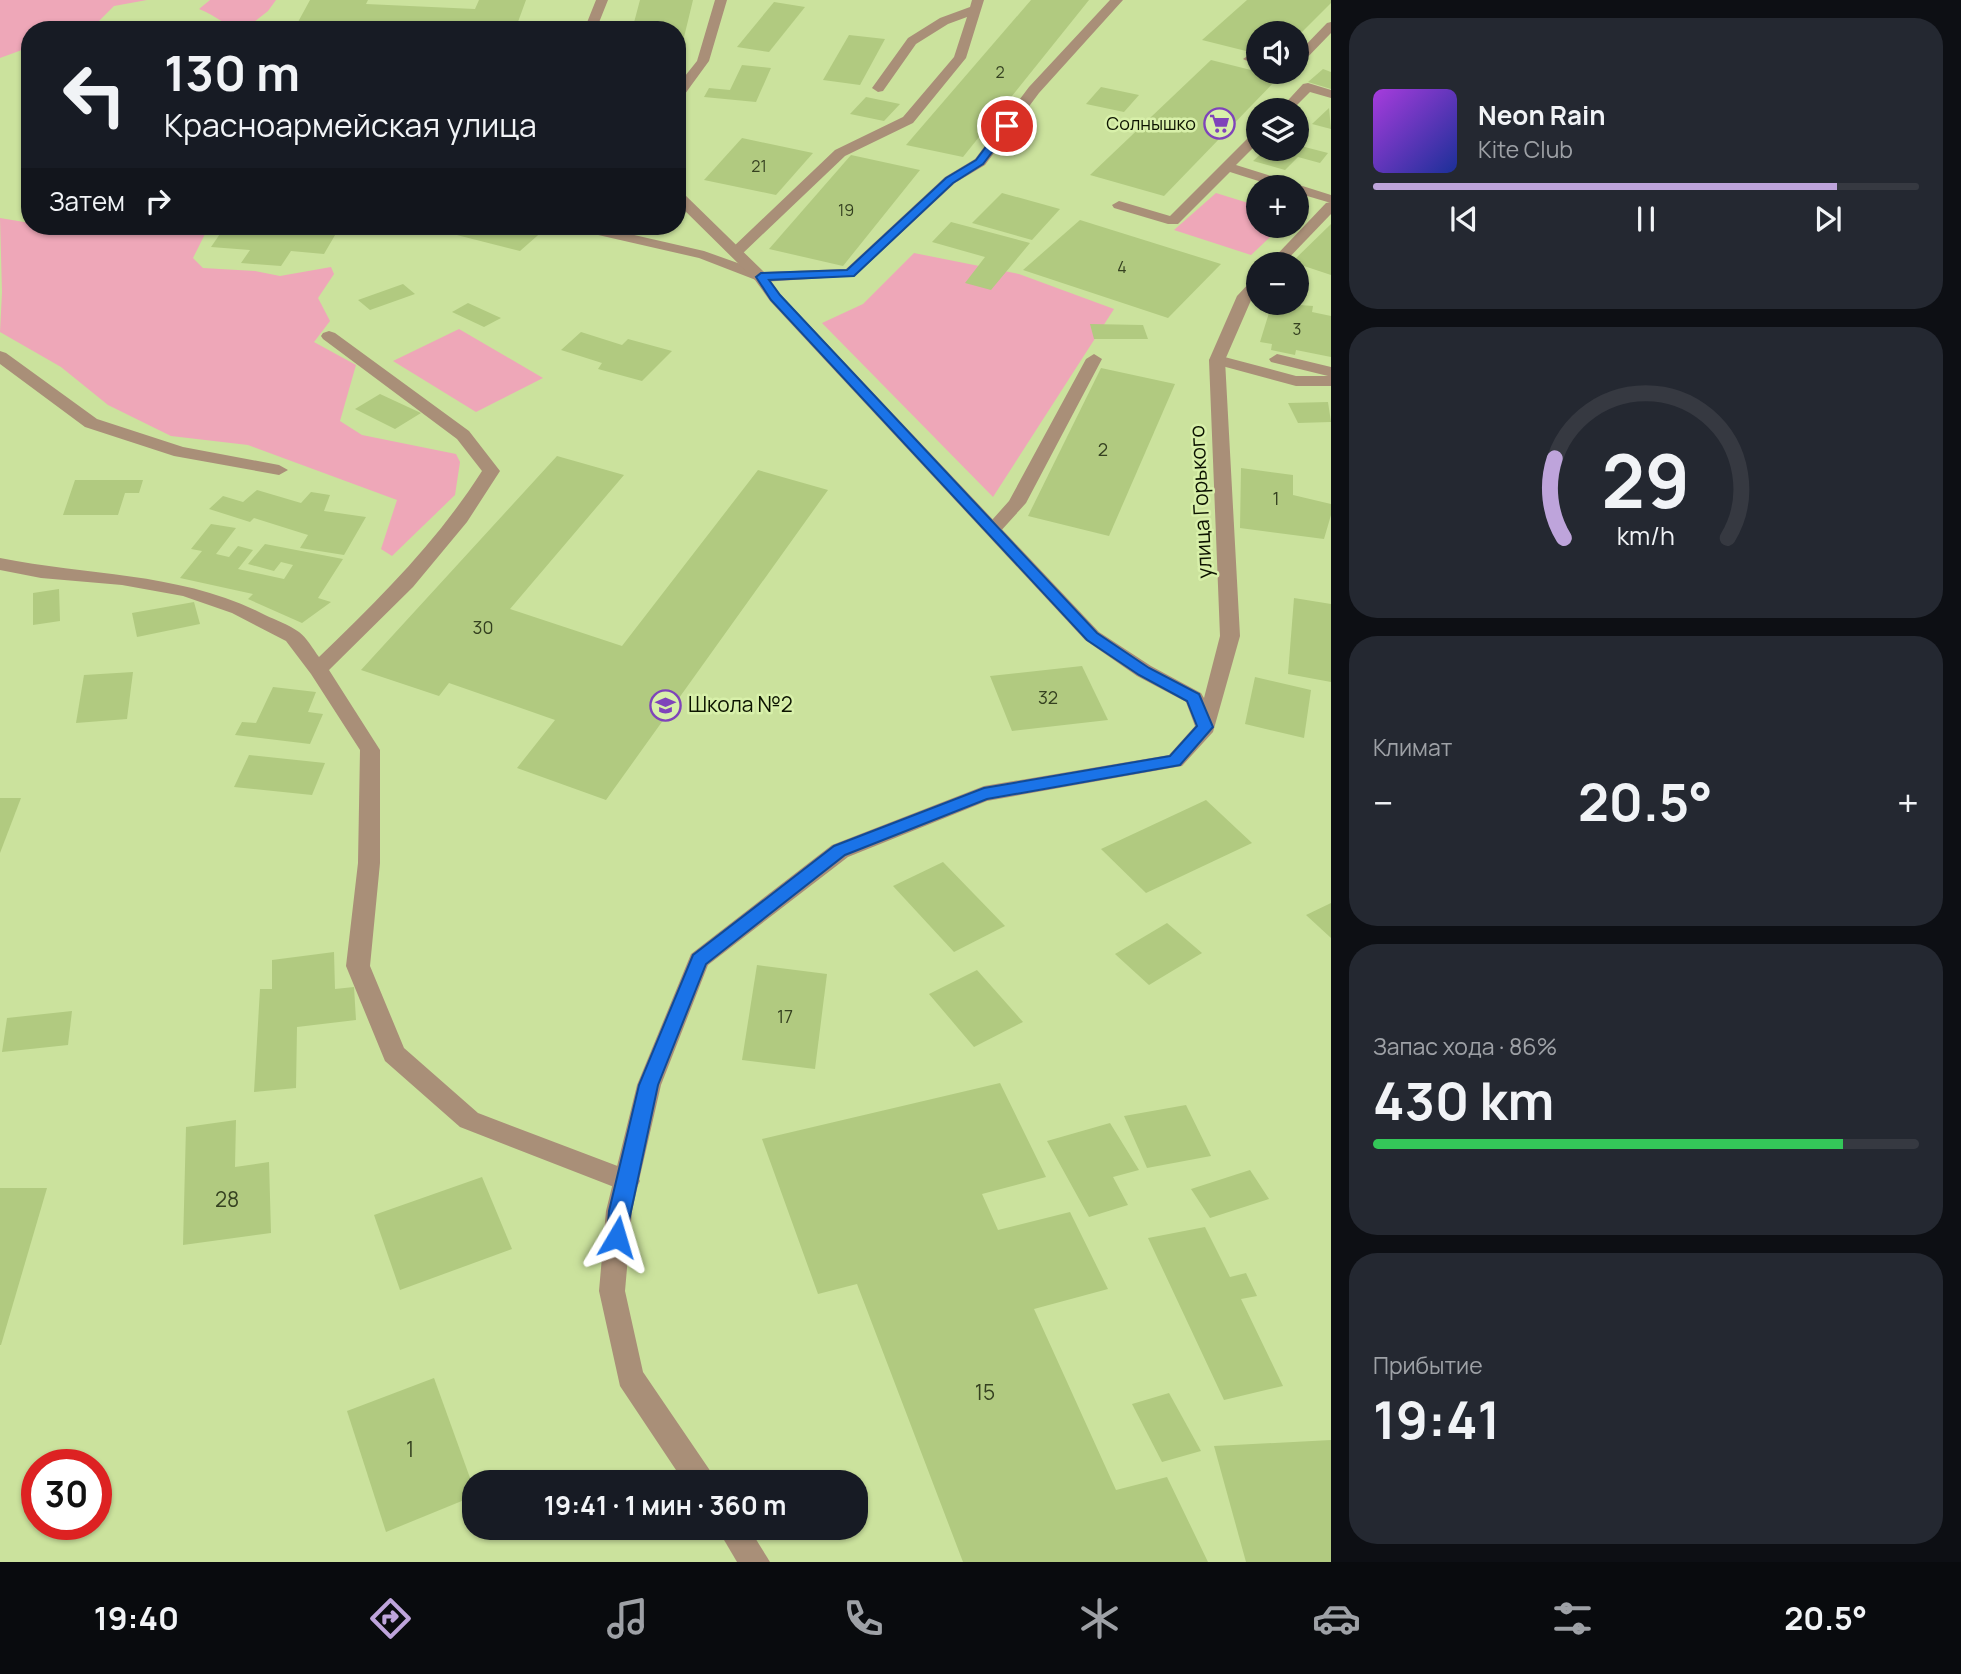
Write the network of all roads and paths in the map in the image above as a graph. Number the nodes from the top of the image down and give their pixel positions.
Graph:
1 (602, 0) edge
2 (721, 0) edge
3 (1117, 0) edge
4 (976, 5) edge
5 (594, 21) edge
6 (1331, 26) edge
7 (1309, 49) edge
8 (686, 84) edge
9 (878, 88) dead end
10 (1331, 94) edge
11 (1293, 98) edge
12 (1246, 148) edge
13 (1227, 167) junction
14 (1253, 175) edge
15 (1309, 192) edge
16 (1331, 199) edge
17 (686, 204) edge
18 (1119, 205) dead end
19 (1331, 206) edge
20 (616, 235) edge
21 (736, 252) junction
22 (1287, 252) edge
23 (761, 277) junction
24 (1246, 295) edge
25 (329, 336) dead end
26 (0, 356) edge
27 (1094, 359) dead end
28 (1277, 359) dead end
29 (1217, 360) junction
30 (1331, 372) edge
31 (1331, 381) edge
32 (279, 470) dead end
33 (993, 529) junction
34 (0, 564) edge
35 (318, 668) junction
36 (1206, 727) junction
37 (627, 1181) junction
38 (693, 1470) edge
39 (740, 1540) edge
40 (755, 1562) edge

1 - 5 street
2 - 8 street
3 - 23 street
4 - 9 street
4 - 21 street
6 - 7 street
10 - 11 street
12 - 13 street
13 - 14 street
13 - 18 street
15 - 16 street
17 - 21 street
19 - 22 street
20 - 23 street
21 - 23 street
23 - 33 street
24 - 29 street, улица Горького
25 - 35 street
26 - 32 street
27 - 33 street
28 - 30 street
29 - 31 street
29 - 36 street, улица Горького
33 - 36 street
34 - 35 street
35 - 37 street
36 - 37 street
37 - 38 street
39 - 40 street

